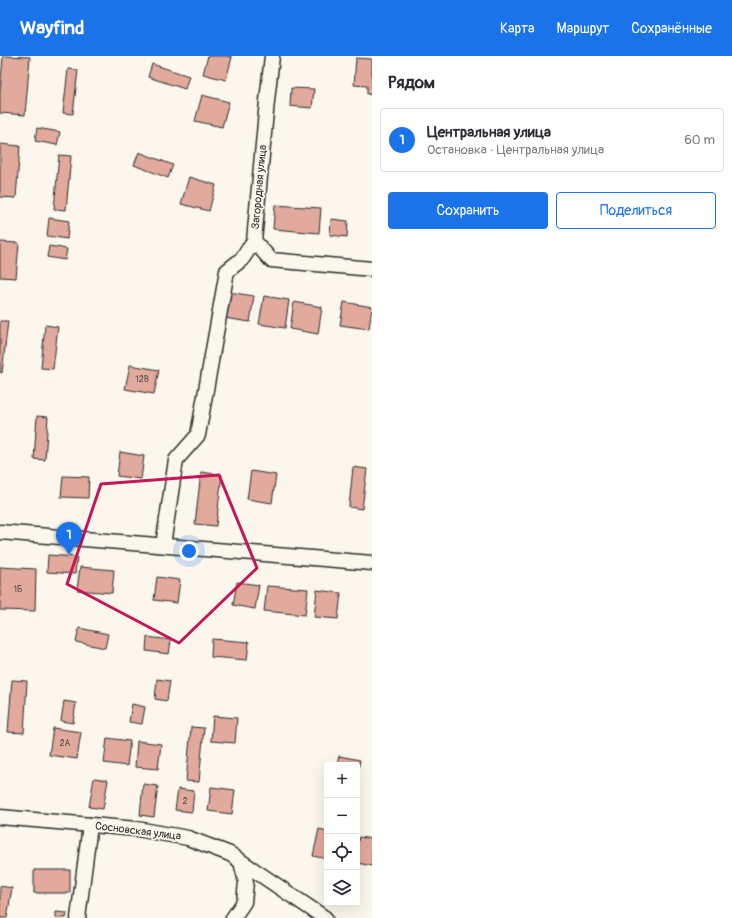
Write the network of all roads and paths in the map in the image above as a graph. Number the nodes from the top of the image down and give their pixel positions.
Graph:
1 (272, 56) edge
2 (254, 242) junction
3 (372, 269) edge
4 (0, 532) edge
5 (163, 545) junction
6 (372, 563) edge
7 (0, 817) edge
8 (90, 826) junction
9 (241, 862) junction
10 (78, 918) edge
11 (233, 918) edge
12 (325, 918) edge

1 - 2 street, Загородная улица
2 - 3 street, Загородная улица
2 - 5 street
4 - 5 street
5 - 6 street
7 - 8 street, Сосновская улица
8 - 9 street, Сосновская улица
8 - 10 street
9 - 11 street
9 - 12 street, Сосновская улица

